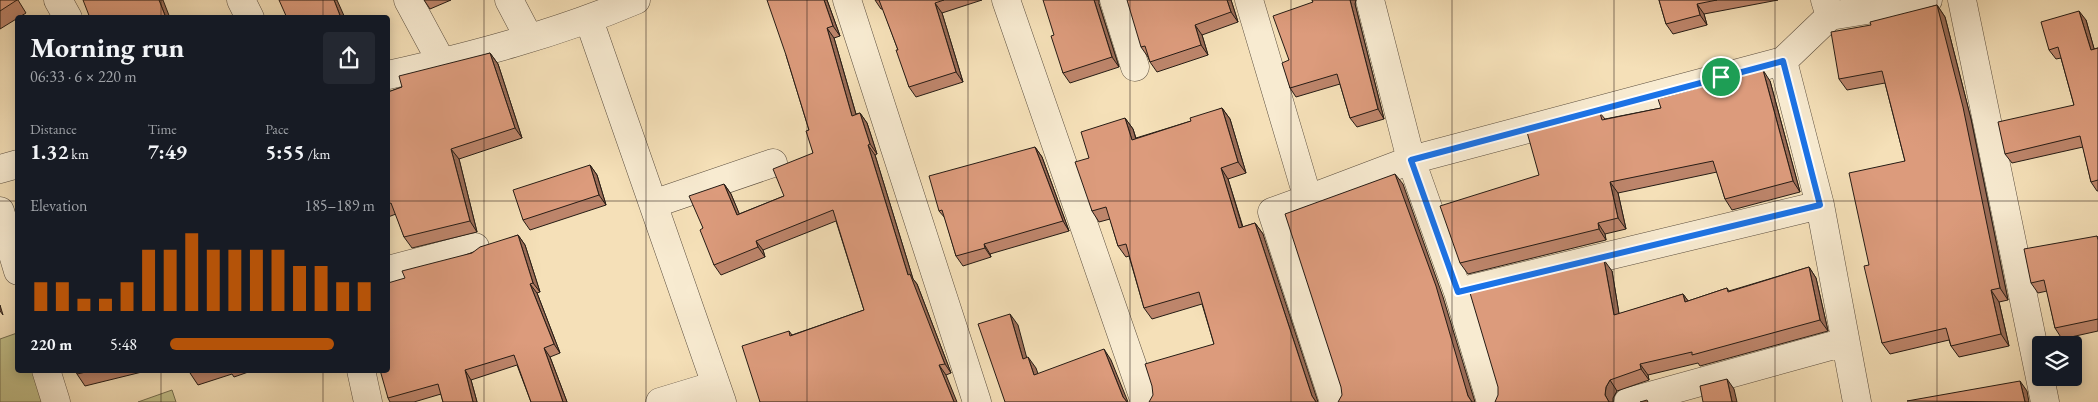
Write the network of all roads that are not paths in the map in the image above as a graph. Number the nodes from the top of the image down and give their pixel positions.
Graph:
1 (58, 0) edge
2 (241, 0) edge
3 (408, 0) edge
4 (509, 0) edge
5 (636, 0) edge
6 (847, 0) edge
7 (1006, 0) edge
8 (1114, 0) edge
9 (1249, 0) edge
10 (1370, 0) edge
11 (1928, 0) edge
12 (1962, 0) edge
13 (1827, 8) edge
14 (66, 15) edge
15 (248, 15) edge
16 (589, 20) junction
17 (530, 38) junction
18 (1783, 61) junction
19 (442, 63) junction
20 (1135, 67) dead end
21 (390, 75) edge
22 (1411, 160) junction
23 (773, 163) dead end
24 (15, 165) edge
25 (0, 169) edge
26 (1308, 199) junction
27 (653, 204) junction
28 (1820, 205) junction
29 (0, 211) edge
30 (475, 247) dead end
31 (15, 261) edge
32 (390, 269) edge
33 (1458, 292) junction
34 (1845, 342) junction
35 (47, 373) edge
36 (362, 373) edge
37 (719, 394) edge
38 (56, 402) edge
39 (368, 402) edge
40 (660, 402) edge
41 (977, 402) edge
42 (1144, 402) edge
43 (1334, 402) edge
44 (1492, 402) edge
45 (1628, 402) edge
46 (1857, 402) edge
47 (2045, 402) edge

1 - 14 street
2 - 15 street
3 - 19 street
4 - 17 street
5 - 16 street
6 - 41 street
7 - 42 street
8 - 20 street
9 - 26 street
10 - 22 street
11 - 13 street
12 - 47 street
13 - 18 street
16 - 17 street
16 - 27 street
17 - 19 street
18 - 22 street
18 - 28 street
19 - 21 street
22 - 26 street
22 - 33 street
23 - 27 street
24 - 25 street
26 - 43 street
27 - 37 street
28 - 33 street
28 - 34 street
29 - 31 street
30 - 32 street
33 - 44 street
34 - 45 street
34 - 46 street
35 - 38 street
36 - 39 street
37 - 40 street

